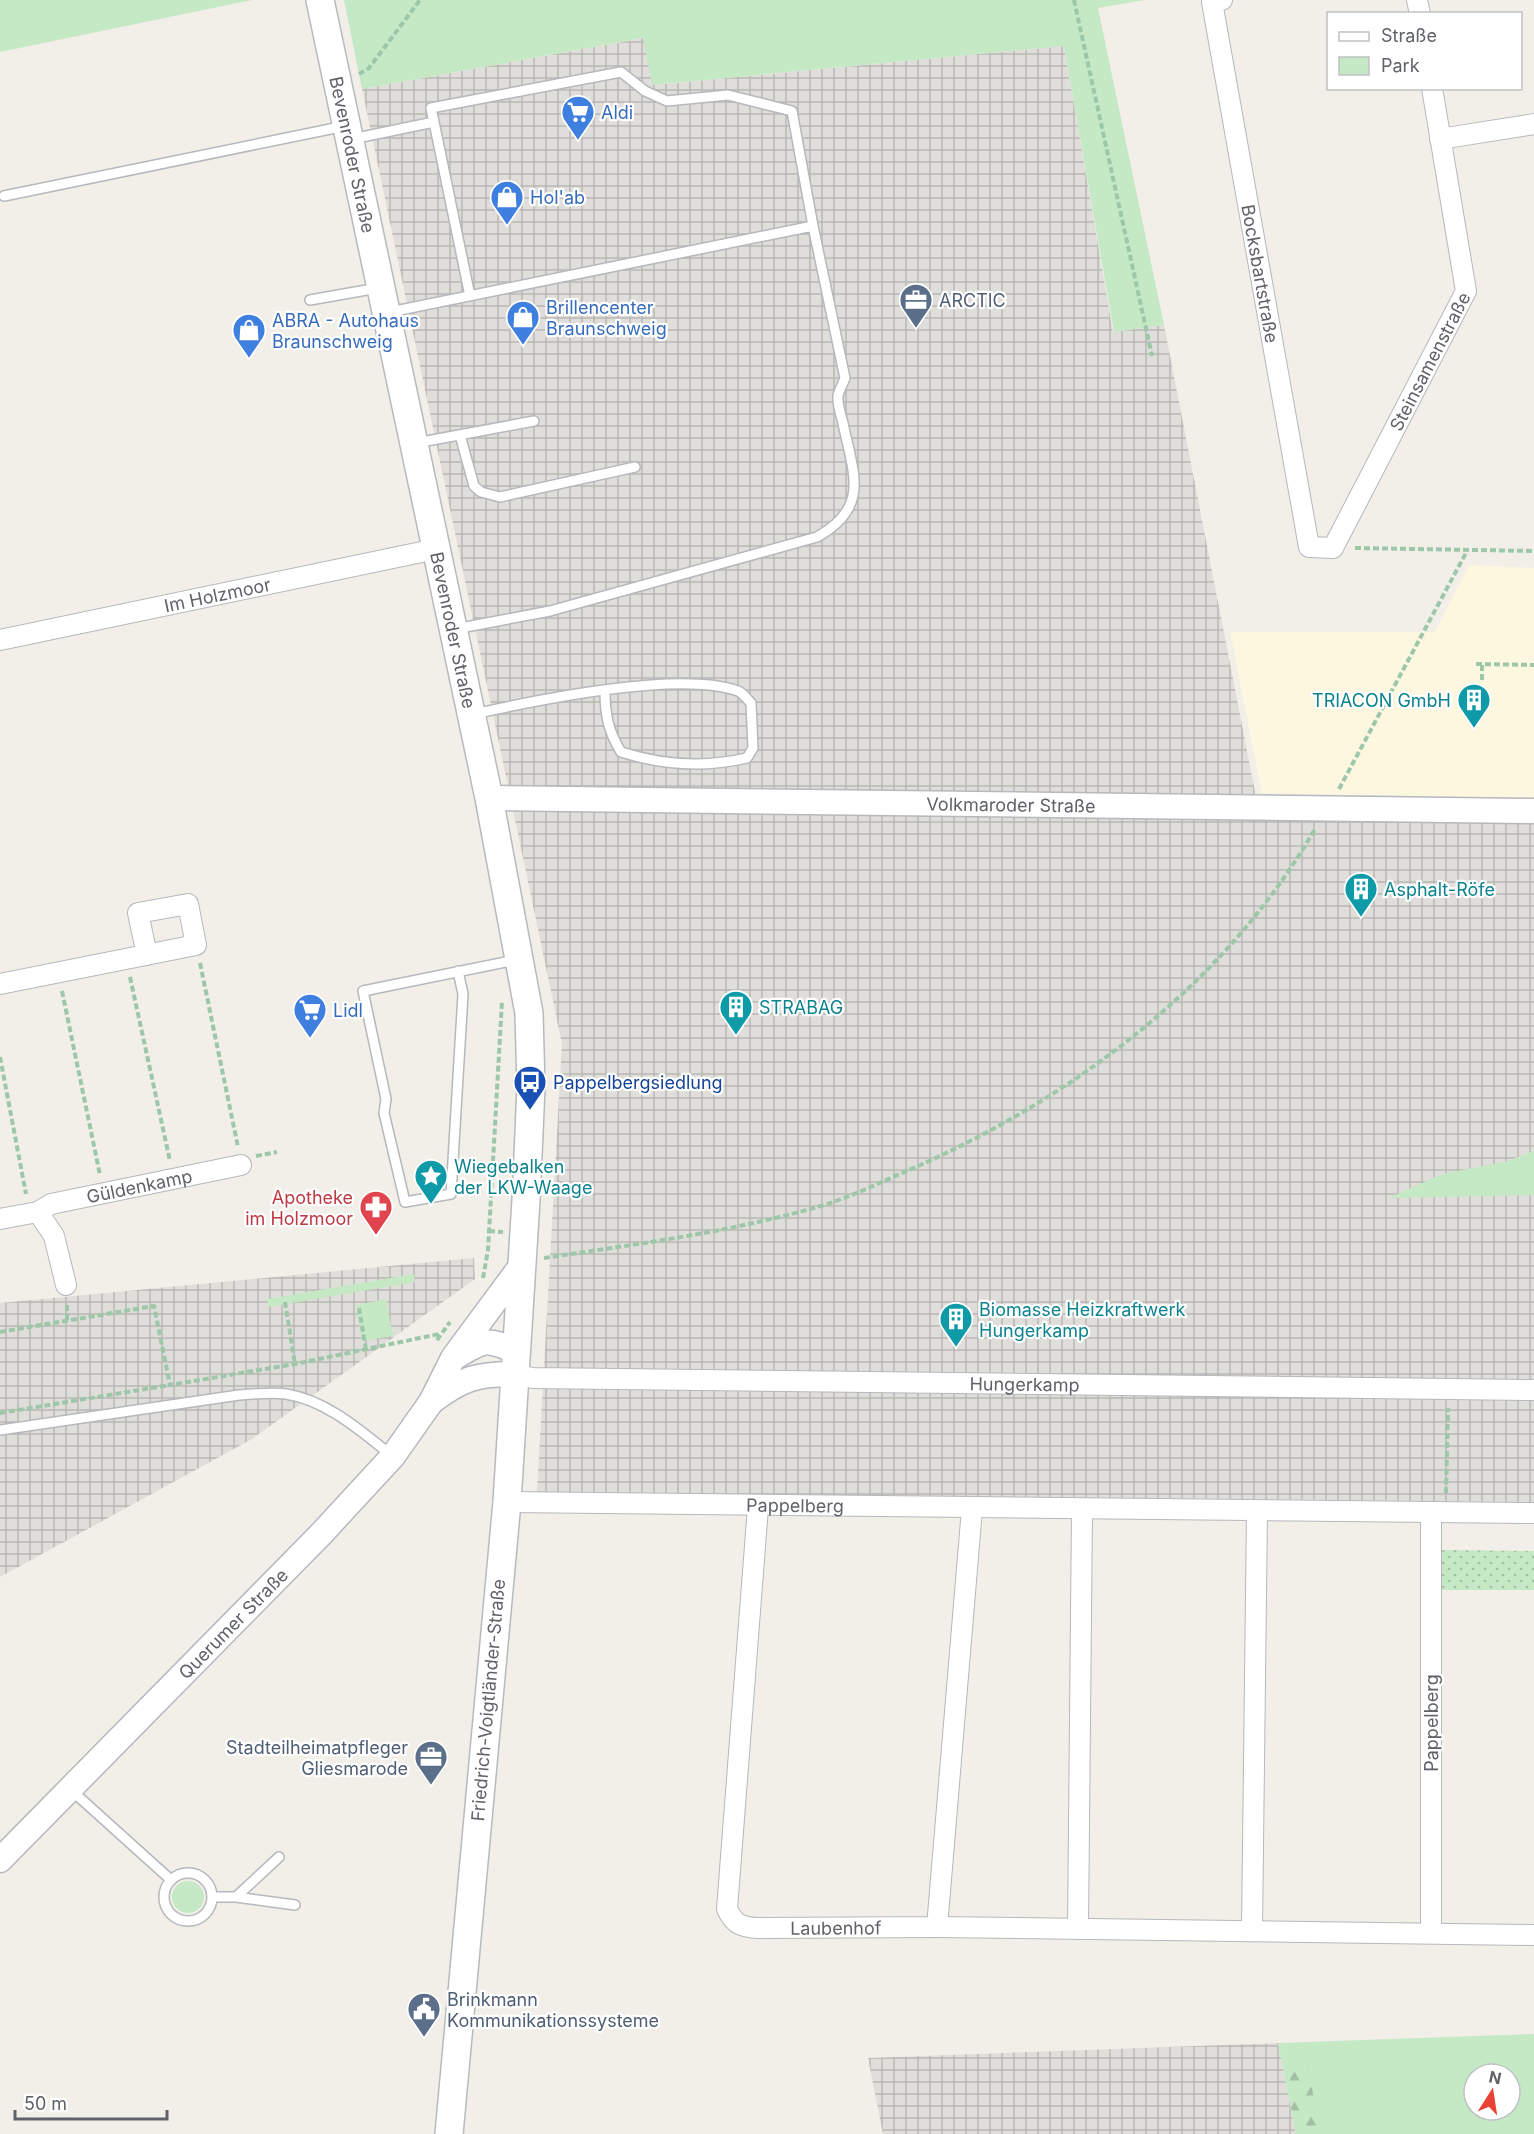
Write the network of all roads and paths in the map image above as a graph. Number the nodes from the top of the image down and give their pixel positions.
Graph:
1 (320, 0) edge
2 (420, 0) edge
3 (1074, 0) edge
4 (1217, 1) edge
5 (339, 89) junction
6 (1432, 90) edge
7 (434, 122) junction
8 (1534, 124) edge
9 (348, 133) junction
10 (1440, 139) junction
11 (4, 196) dead end
12 (813, 226) junction
13 (470, 296) junction
14 (310, 300) dead end
15 (383, 300) junction
16 (1152, 356) dead end
17 (534, 421) dead end
18 (460, 435) junction
19 (414, 444) junction
20 (635, 467) dead end
21 (1333, 548) junction
22 (436, 549) junction
23 (1467, 551) junction
24 (1534, 551) edge
25 (453, 630) junction
26 (0, 640) edge
27 (1476, 664) dead end
28 (1482, 665) junction
29 (1534, 665) edge
30 (1482, 682) dead end
31 (605, 691) junction
32 (471, 715) junction
33 (489, 798) junction
34 (1329, 808) junction
35 (1534, 810) edge
36 (196, 945) junction
37 (147, 955) junction
38 (126, 959) junction
39 (510, 961) junction
40 (458, 971) junction
41 (58, 973) junction
42 (0, 984) edge
43 (0, 1056) edge
44 (498, 1083) junction
45 (506, 1084) dead end
46 (242, 1165) joint
47 (174, 1179) junction
48 (104, 1193) junction
49 (34, 1213) junction
50 (0, 1219) edge
51 (532, 1262) junction
52 (481, 1282) dead end
53 (66, 1285) dead end
54 (285, 1302) dead end
55 (359, 1308) dead end
56 (453, 1319) dead end
57 (0, 1332) edge
58 (440, 1333) junction
59 (366, 1350) junction
60 (445, 1350) junction
61 (514, 1363) junction
62 (295, 1364) junction
63 (170, 1385) junction
64 (1448, 1389) junction
65 (1534, 1390) edge
66 (432, 1402) junction
67 (0, 1413) edge
68 (0, 1430) edge
69 (393, 1456) junction
70 (507, 1502) junction
71 (758, 1507) junction
72 (972, 1509) junction
73 (1082, 1510) junction
74 (1257, 1511) junction
75 (1438, 1513) junction
76 (1534, 1513) edge
77 (70, 1789) junction
78 (279, 1857) dead end
79 (0, 1860) edge
80 (171, 1880) junction
81 (213, 1897) junction
82 (236, 1897) junction
83 (295, 1905) dead end
84 (937, 1927) junction
85 (1078, 1929) junction
86 (1252, 1931) junction
87 (1431, 1933) junction
88 (1534, 1935) edge
89 (449, 2134) edge

1 - 5 main road, Bevenroder Straße
2 - 5 path
3 - 16 path
4 - 21 street, Bocksbartstraße
5 - 9 main road, Bevenroder Straße
6 - 10 street, Steinsamenstraße
7 - 9 lane
7 - 12 lane
7 - 13 lane
8 - 10 street
9 - 11 lane
9 - 15 main road, Bevenroder Straße
10 - 21 street, Steinsamenstraße
12 - 13 lane
12 - 25 lane
13 - 15 lane
14 - 15 lane
15 - 19 main road, Bevenroder Straße
17 - 18 lane
18 - 19 lane
18 - 20 lane
19 - 22 main road, Bevenroder Straße
21 - 23 path
22 - 25 main road, Bevenroder Straße
22 - 26 street, Im Holzmoor
23 - 24 path
23 - 34 path
25 - 32 main road, Bevenroder Straße
27 - 28 path
28 - 29 path
28 - 30 path
31 - 31 lane
31 - 32 lane
32 - 33 main road, Bevenroder Straße
33 - 34 street, Volkmaroder Straße
33 - 39 main road, Bevenroder Straße
34 - 35 street, Volkmaroder Straße
34 - 51 path
36 - 37 street
36 - 37 street
36 - 46 path
37 - 38 street
38 - 41 street
38 - 47 path
39 - 40 lane
39 - 44 path
39 - 51 main road, Bevenroder Straße
40 - 40 lane
41 - 42 street
41 - 48 path
43 - 49 path
44 - 45 path
44 - 52 path
46 - 47 street, Güldenkamp
47 - 48 street, Güldenkamp
48 - 49 street, Güldenkamp
49 - 50 street, Güldenkamp
49 - 53 street
51 - 60 street, Querumer Straße
51 - 61 main road, Friedrich-Voigtländer-Straße
54 - 62 path
55 - 59 path
56 - 58 path
57 - 63 path
58 - 59 path
58 - 60 path
59 - 62 path
60 - 61 street
60 - 66 street, Querumer Straße
61 - 64 street, Hungerkamp
61 - 66 street, Querumer Straße
61 - 70 main road, Friedrich-Voigtländer-Straße
62 - 63 path
63 - 67 path
64 - 65 street, Hungerkamp
64 - 75 path
66 - 69 street, Querumer Straße
68 - 69 lane
69 - 77 street, Querumer Straße
70 - 71 street, Pappelberg
70 - 89 main road, Friedrich-Voigtländer-Straße
71 - 72 street, Pappelberg
71 - 84 street, Laubenhof
72 - 73 street, Pappelberg
72 - 84 street
73 - 74 street, Pappelberg
73 - 85 street
74 - 75 street, Pappelberg
74 - 86 street
75 - 76 street, Pappelberg
75 - 87 street, Pappelberg
77 - 79 street, Querumer Straße
77 - 80 lane
78 - 82 lane
80 - 81 lane
80 - 81 lane
81 - 82 lane
82 - 83 lane
84 - 85 street
85 - 86 street
86 - 87 street
87 - 88 street

